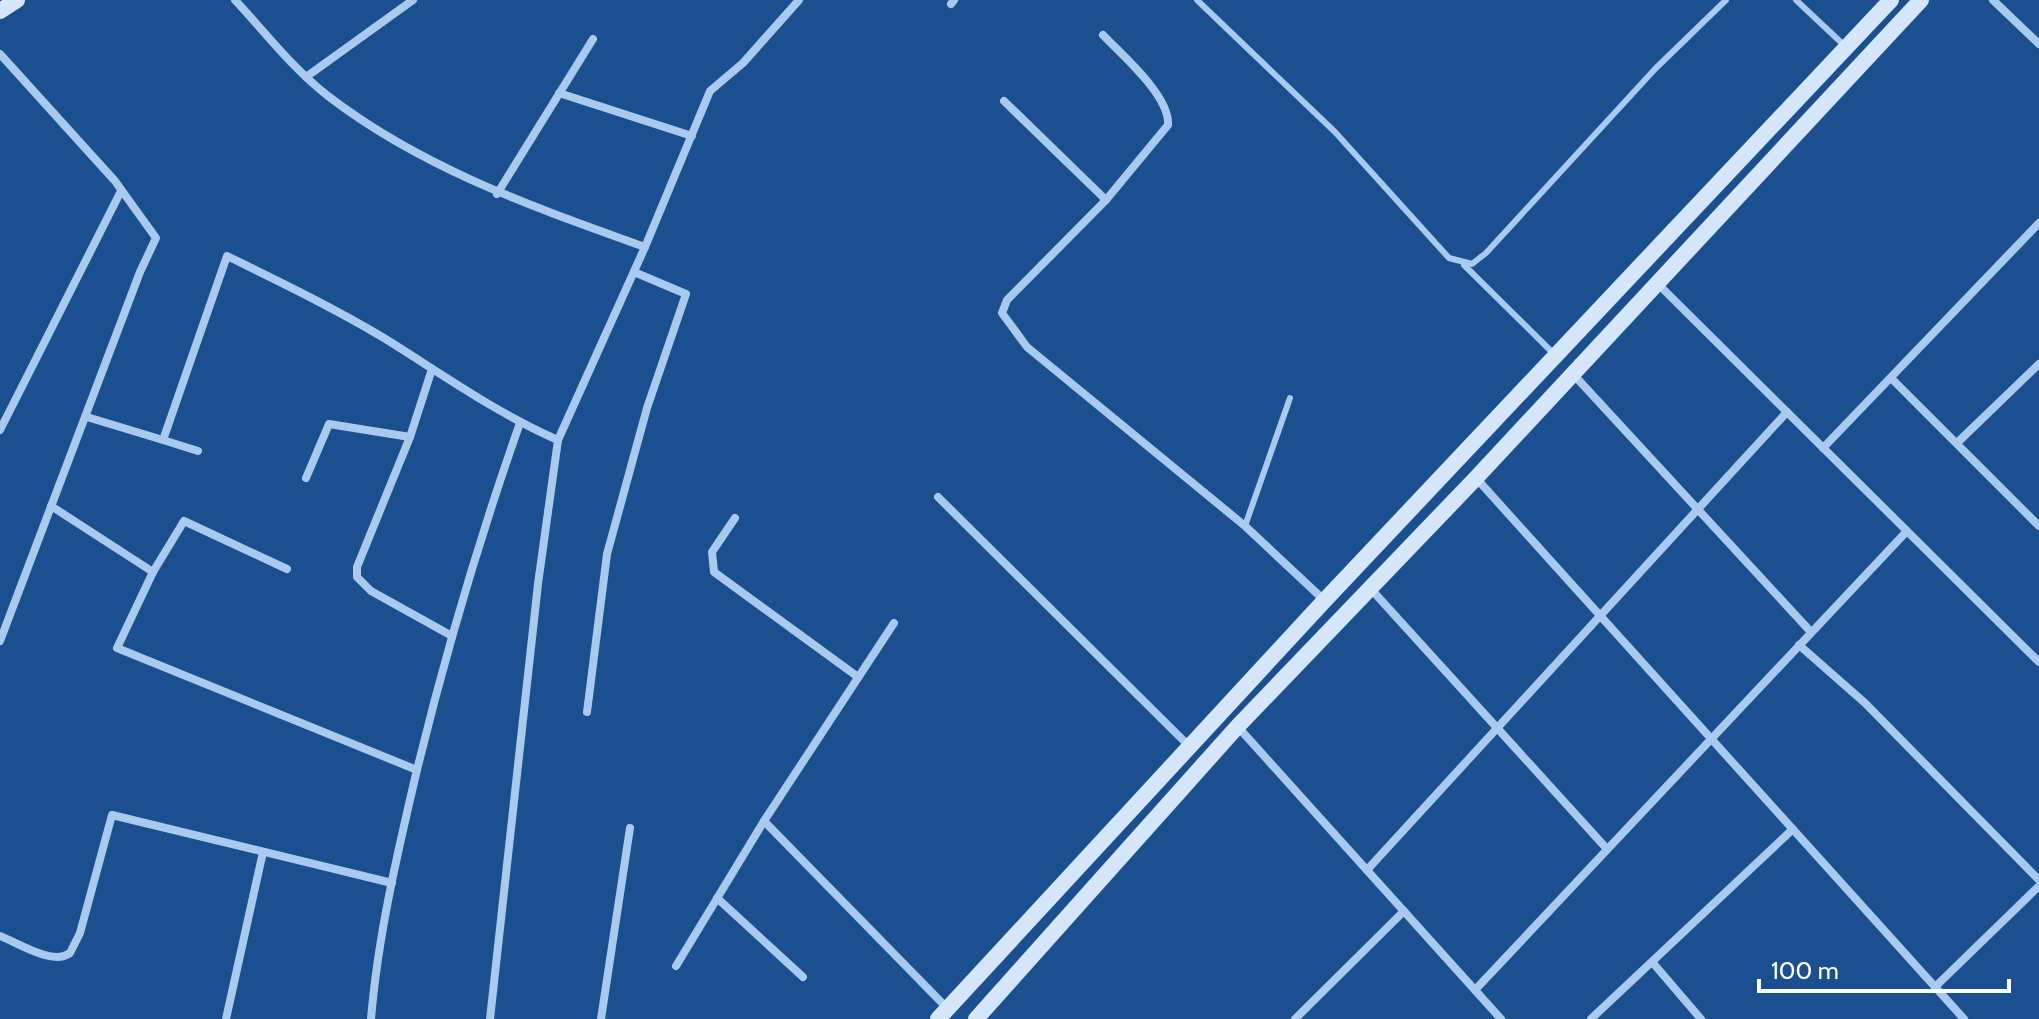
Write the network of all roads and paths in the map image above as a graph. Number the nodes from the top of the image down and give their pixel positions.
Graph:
1 (17, 0) edge
2 (235, 0) edge
3 (413, 0) edge
4 (799, 0) edge
5 (1197, 0) edge
6 (1726, 0) edge
7 (1796, 0) edge
8 (1891, 0) edge
9 (1921, 0) edge
10 (1993, 0) edge
11 (0, 11) edge
12 (1103, 35) dead end
13 (593, 39) dead end
14 (2039, 44) edge
15 (1846, 48) junction
16 (0, 54) edge
17 (306, 77) junction
18 (559, 93) junction
19 (1004, 101) dead end
20 (692, 136) junction
21 (121, 191) junction
22 (497, 194) junction
23 (1106, 200) junction
24 (2039, 223) edge
25 (645, 247) junction
26 (1464, 265) junction
27 (634, 272) junction
28 (1657, 283) junction
29 (1557, 356) junction
30 (2039, 364) edge
31 (432, 369) junction
32 (1572, 373) junction
33 (1891, 378) junction
34 (1290, 398) dead end
35 (1787, 412) junction
36 (87, 417) junction
37 (520, 423) junction
38 (0, 430) edge
39 (410, 437) junction
40 (163, 440) junction
41 (558, 440) junction
42 (1957, 443) junction
43 (1823, 448) junction
44 (198, 451) dead end
45 (306, 478) dead end
46 (1476, 478) junction
47 (938, 497) dead end
48 (51, 506) junction
49 (1698, 509) junction
50 (735, 518) dead end
51 (1245, 526) junction
52 (2039, 526) edge
53 (1907, 531) junction
54 (287, 569) dead end
55 (153, 572) junction
56 (1369, 587) junction
57 (1325, 600) junction
58 (1600, 615) junction
59 (894, 623) dead end
60 (1811, 632) junction
61 (452, 636) junction
62 (0, 641) edge
63 (1799, 645) junction
64 (2039, 662) edge
65 (858, 677) junction
66 (587, 712) dead end
67 (1237, 727) junction
68 (1496, 729) junction
69 (1712, 739) junction
70 (1190, 747) junction
71 (417, 770) junction
72 (764, 821) junction
73 (630, 828) dead end
74 (1793, 829) junction
75 (1607, 849) junction
76 (263, 852) junction
77 (1367, 870) junction
78 (392, 883) junction
79 (2039, 883) edge
80 (717, 898) junction
81 (1404, 911) junction
82 (0, 936) edge
83 (1653, 963) junction
84 (676, 966) dead end
85 (803, 977) dead end
86 (1935, 987) junction
87 (1475, 990) junction
88 (1302, 1011) junction
89 (948, 1016) edge
90 (226, 1019) edge
91 (371, 1019) edge
92 (490, 1019) edge
93 (601, 1019) edge
94 (976, 1019) edge
95 (1295, 1019) edge
96 (1309, 1019) edge
97 (1501, 1019) edge
98 (1591, 1019) edge
99 (1701, 1019) edge
100 (1964, 1019) edge

1 - 11 street
2 - 17 street
3 - 17 street
4 - 20 street
5 - 26 lane
6 - 26 lane
7 - 15 lane
8 - 15 street
9 - 28 street
10 - 14 street
12 - 23 street
13 - 18 street
15 - 29 street
16 - 21 street
17 - 22 street
18 - 20 street
18 - 22 street
19 - 23 street
20 - 25 street
21 - 36 street
21 - 38 street
22 - 25 street
23 - 51 street
24 - 33 street
25 - 27 street
26 - 29 lane
27 - 41 street
27 - 66 street
28 - 32 street
28 - 35 street
29 - 57 street
30 - 42 street
31 - 37 street
31 - 39 street
31 - 40 street
32 - 46 street
32 - 49 street
33 - 42 street
33 - 43 street
34 - 51 lane
35 - 43 street
35 - 49 street
36 - 40 street
36 - 48 street
37 - 41 street
37 - 61 street
39 - 45 street
39 - 61 street
40 - 44 street
41 - 92 street
42 - 52 street
43 - 53 street
46 - 56 street
46 - 58 street
47 - 70 street
48 - 55 street
48 - 62 street
49 - 58 street
49 - 60 street
50 - 65 street
51 - 57 street
53 - 60 street
53 - 64 street
54 - 55 street
55 - 71 street
56 - 67 street
56 - 68 street
57 - 70 street
58 - 68 street
58 - 69 street
59 - 65 street
60 - 63 street
61 - 71 street
63 - 69 street
63 - 79 street
65 - 72 street
67 - 77 street
67 - 94 street
68 - 75 street
68 - 77 street
69 - 74 street
69 - 75 street
70 - 89 street
71 - 78 street
72 - 80 street
72 - 89 street
73 - 93 street
74 - 83 street
74 - 86 street
75 - 87 street
76 - 78 street
76 - 82 street
76 - 90 street
77 - 81 street
78 - 91 street
79 - 86 street
80 - 84 street
80 - 85 street
81 - 87 street
81 - 88 street
83 - 98 street
83 - 99 street
86 - 100 street
87 - 97 street
88 - 95 street
88 - 96 street

